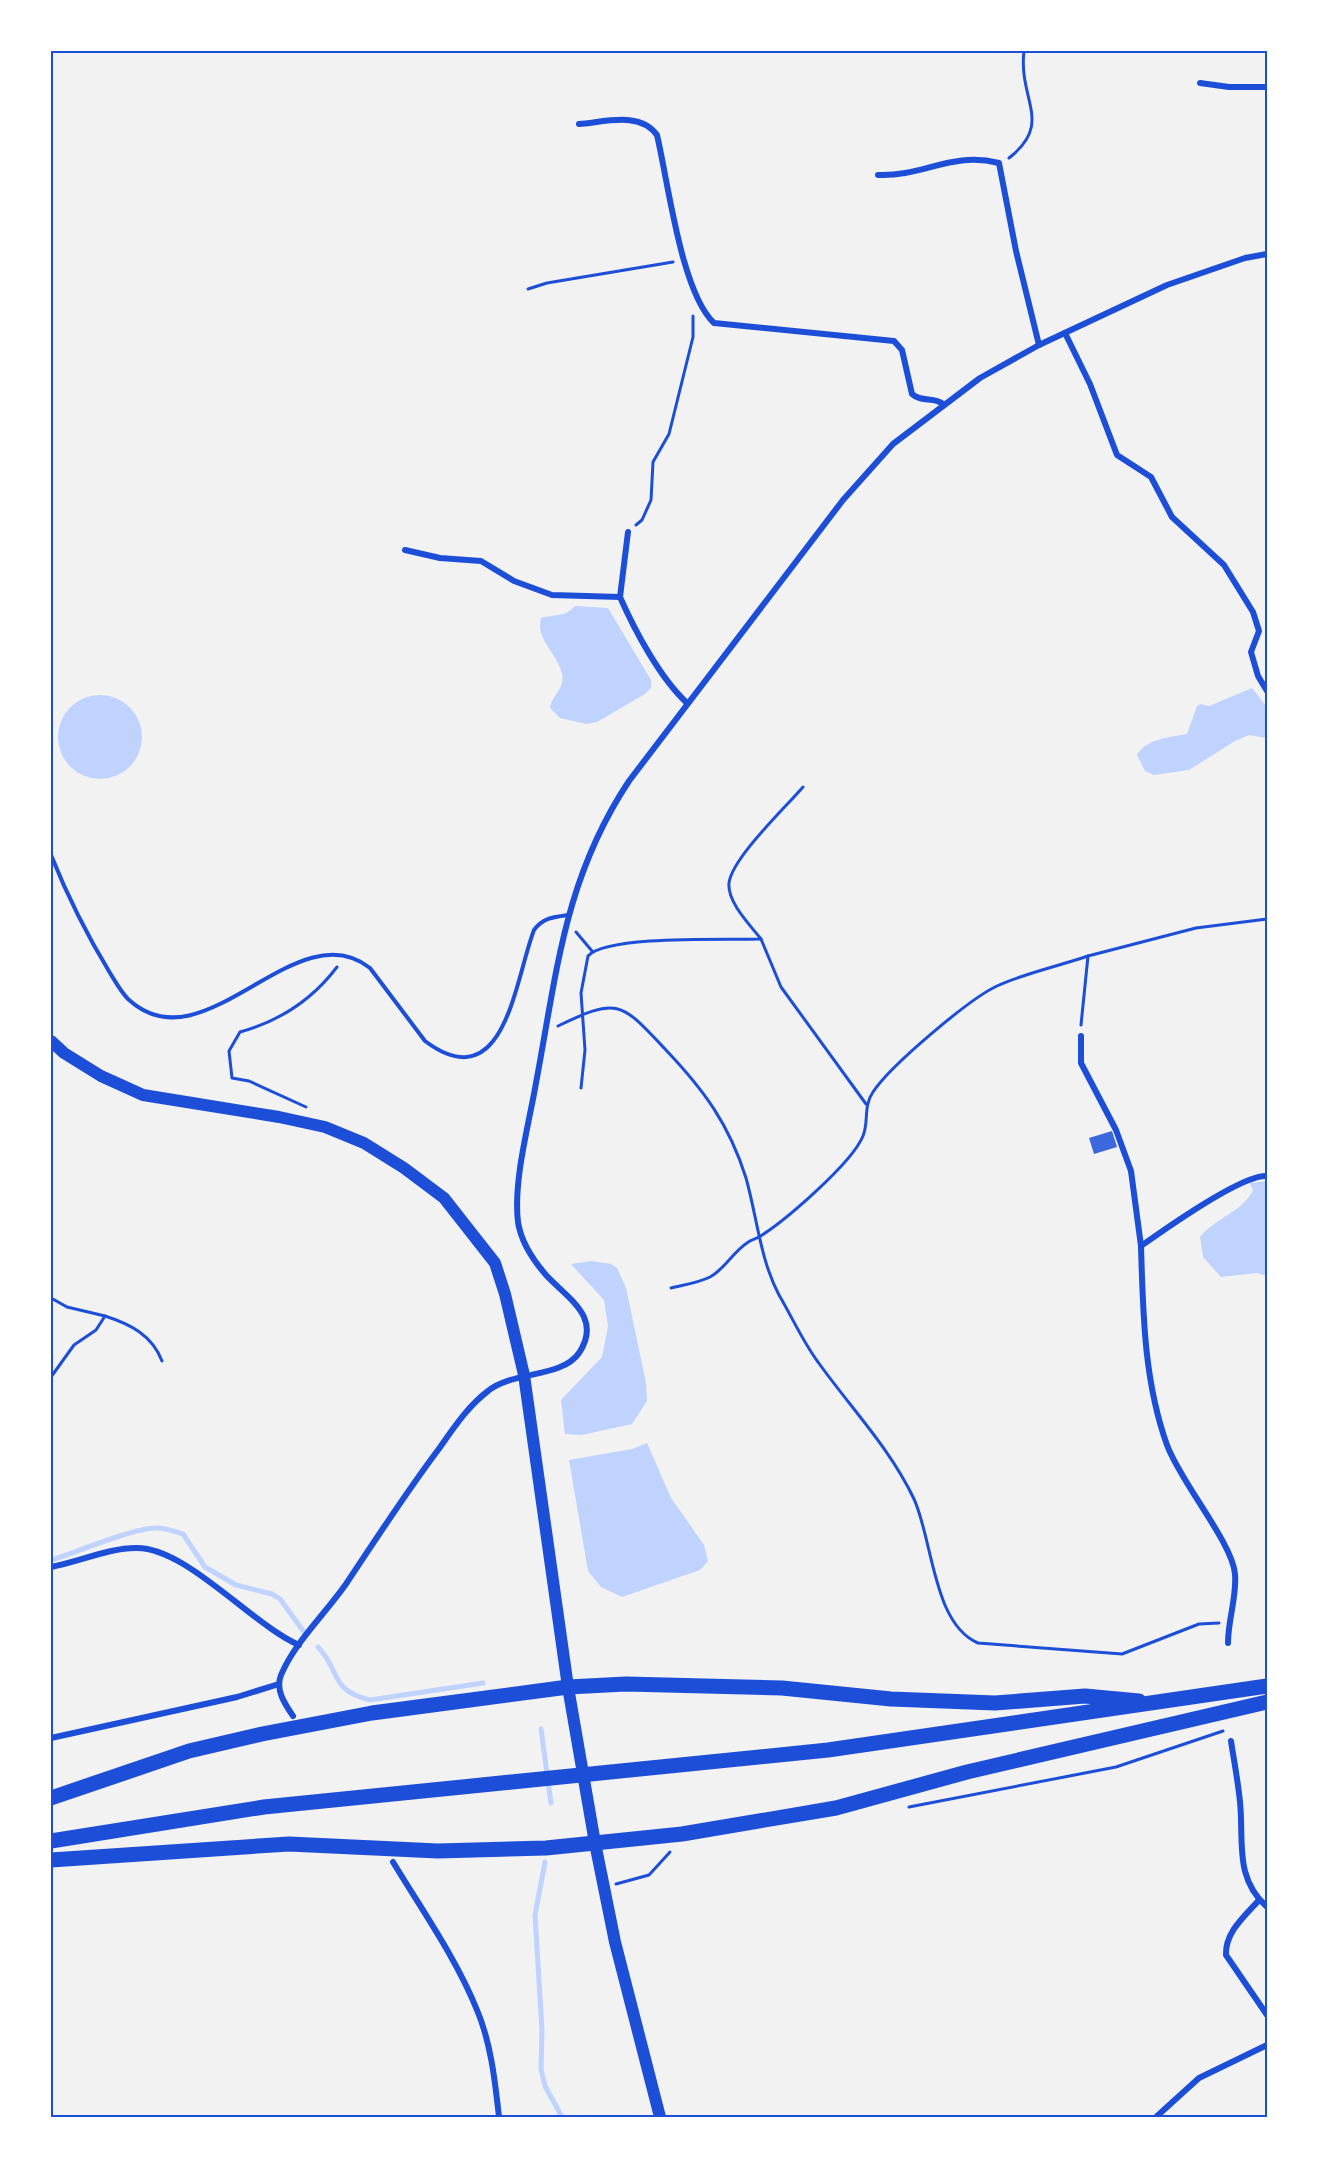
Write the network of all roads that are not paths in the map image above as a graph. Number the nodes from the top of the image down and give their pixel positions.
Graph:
1 (1200, 83) dead end
2 (1267, 87) edge
3 (579, 124) dead end
4 (878, 175) dead end
5 (1267, 254) edge
6 (1065, 333) junction
7 (1039, 345) junction
8 (943, 404) junction
9 (628, 532) road end
10 (405, 550) dead end
11 (620, 597) junction
12 (1267, 691) edge
13 (687, 703) junction
14 (51, 855) edge
15 (568, 915) junction
16 (1081, 1036) road end
17 (51, 1041) edge
18 (1267, 1176) edge
19 (1141, 1246) junction
20 (524, 1375) junction
21 (51, 1567) edge
22 (1228, 1642) dead end
23 (299, 1645) junction
24 (279, 1684) junction
25 (1267, 1686) edge
26 (568, 1687) junction
27 (1267, 1702) edge
28 (1163, 1703) junction
29 (293, 1716) dead end
30 (51, 1738) edge
31 (1231, 1741) dead end
32 (51, 1798) edge
33 (51, 1841) edge
34 (595, 1843) junction
35 (51, 1860) edge
36 (393, 1862) dead end
37 (1259, 1900) junction
38 (1267, 1907) edge
39 (1267, 2015) edge
40 (1267, 2045) edge
41 (499, 2117) edge
42 (660, 2117) edge
43 (1156, 2117) edge

1 - 2 street
3 - 8 street
4 - 7 street
5 - 6 street
6 - 7 street
6 - 12 street
7 - 8 street
8 - 13 street
9 - 11 street
10 - 11 street
11 - 13 street
13 - 15 street
14 - 15 lane
15 - 20 street
16 - 19 street
17 - 20 main road
18 - 19 street
19 - 22 street
20 - 23 street
20 - 26 main road
21 - 23 street
23 - 24 street
24 - 29 street
24 - 30 street
25 - 28 highway
26 - 28 highway
26 - 32 highway
26 - 34 main road
27 - 34 highway
28 - 33 highway
31 - 37 street
34 - 35 highway
34 - 42 main road
36 - 41 street
37 - 38 street
37 - 39 street
40 - 43 street

